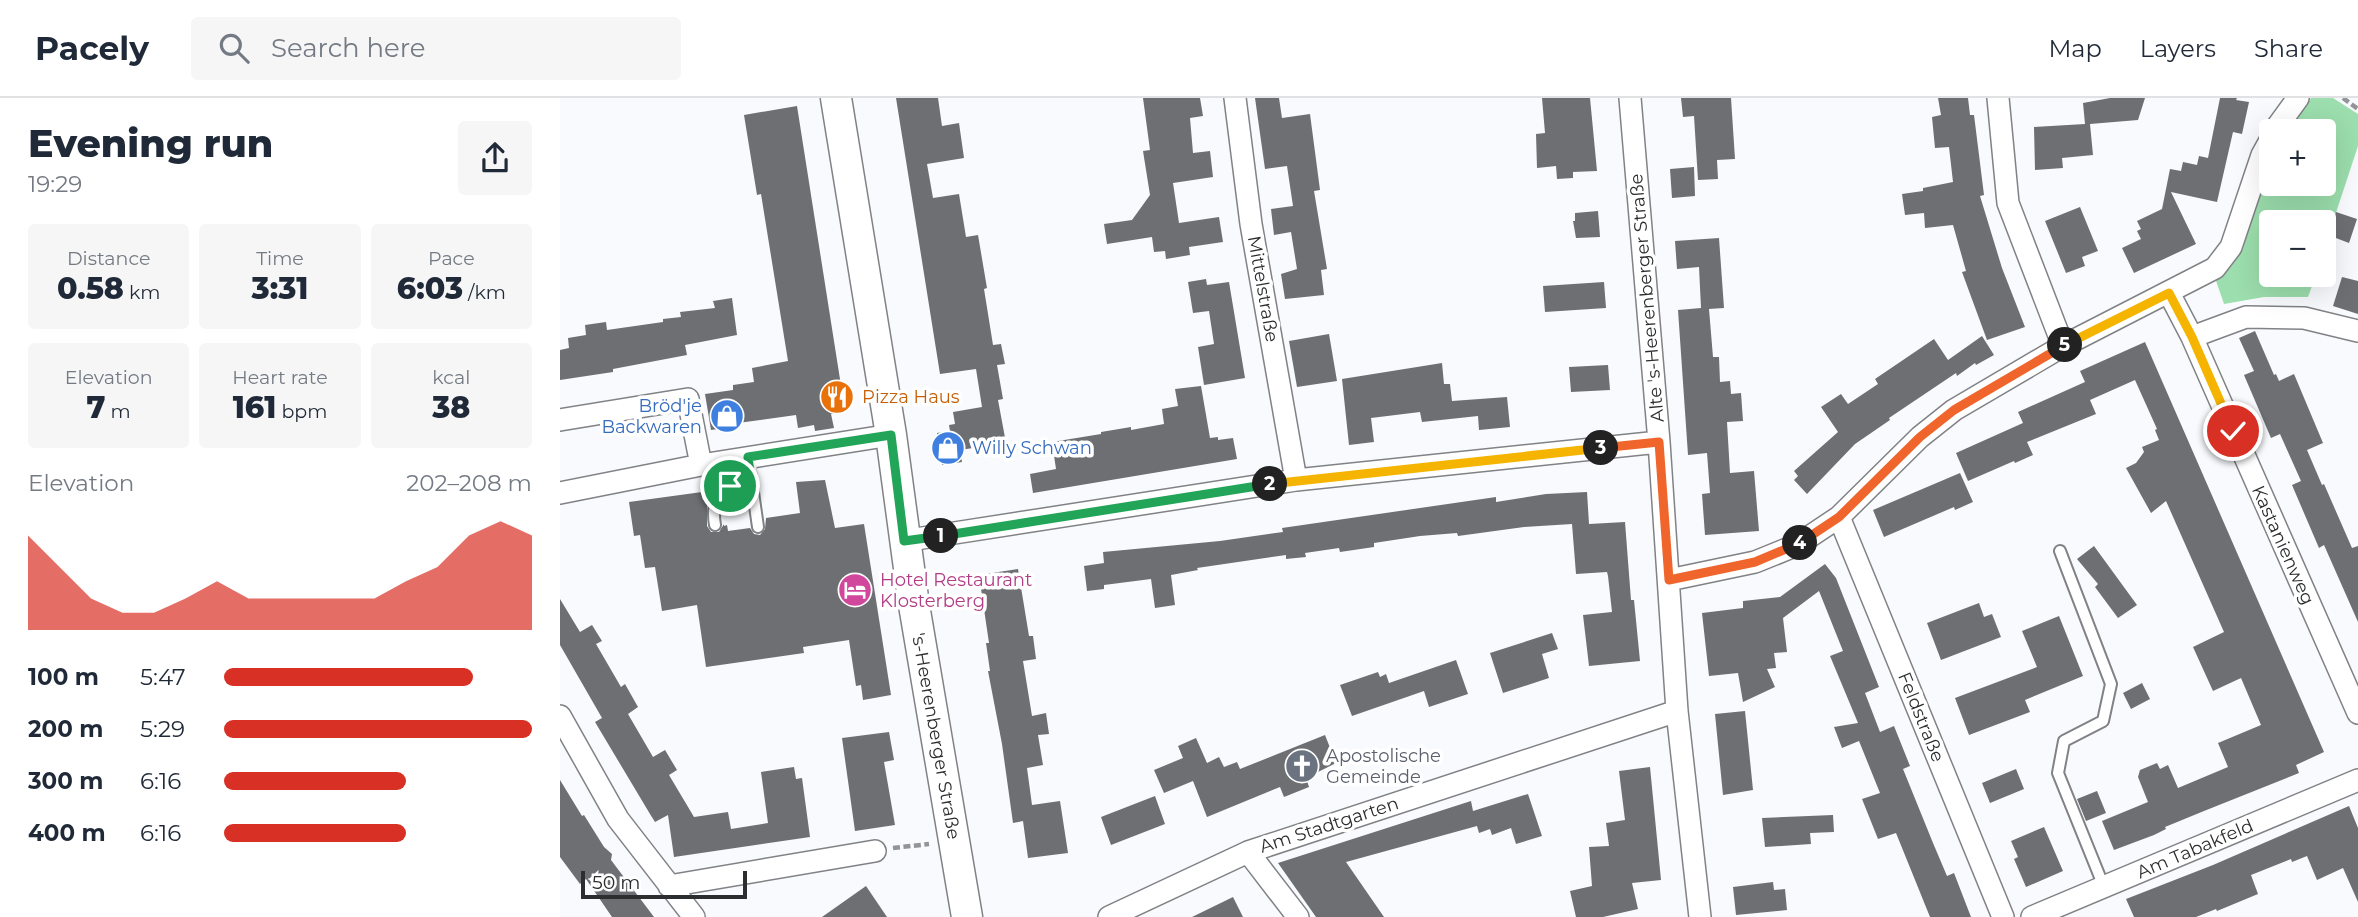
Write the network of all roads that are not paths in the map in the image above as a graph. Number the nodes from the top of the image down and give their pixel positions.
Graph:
1 (836, 98) edge
2 (1235, 98) edge
3 (1630, 98) edge
4 (1998, 98) edge
5 (2298, 98) edge
6 (2283, 119) edge
7 (2259, 164) edge
8 (2169, 293) junction
9 (2358, 331) edge
10 (2192, 337) junction
11 (2063, 346) junction
12 (560, 420) edge
13 (891, 435) junction
14 (1659, 442) junction
15 (748, 457) junction
16 (701, 465) junction
17 (751, 480) junction
18 (1296, 480) junction
19 (560, 493) edge
20 (1839, 517) junction
21 (715, 525) dead end
22 (758, 527) dead end
23 (904, 541) junction
24 (2060, 551) dead end
25 (1669, 580) junction
26 (1677, 711) junction
27 (2358, 713) edge
28 (560, 716) edge
29 (2358, 780) edge
30 (876, 851) road end
31 (1248, 852) junction
32 (669, 886) junction
33 (2104, 887) junction
34 (694, 917) edge
35 (967, 917) edge
36 (1109, 917) edge
37 (1298, 917) edge
38 (1700, 917) edge
39 (2003, 917) edge
40 (2032, 917) edge

1 - 13 street, 's-Heerenberger Straße
2 - 18 street, Mittelstraße
3 - 14 street, Alte 's-Heerenberger Straße
4 - 11 street
5 - 6 street
7 - 8 street
8 - 10 street, Kastanienweg
8 - 11 street
9 - 10 street
10 - 27 street, Kastanienweg
11 - 20 street
12 - 16 street
13 - 15 street
13 - 23 street, 's-Heerenberger Straße
14 - 18 street
14 - 25 street, Alte 's-Heerenberger Straße
15 - 16 street
15 - 17 lane
16 - 19 street
17 - 21 lane
17 - 22 lane
18 - 23 street
20 - 25 street
20 - 39 street, Feldstraße
23 - 35 street, 's-Heerenberger Straße
24 - 33 lane
25 - 26 street, Alte 's-Heerenberger Straße
26 - 31 street, Am Stadtgarten
26 - 38 street, Alte 's-Heerenberger Straße
28 - 32 street
29 - 33 street, Am Tabakfeld
30 - 32 street
31 - 36 street, Am Stadtgarten
31 - 37 street
32 - 34 street
33 - 40 street, Am Tabakfeld

